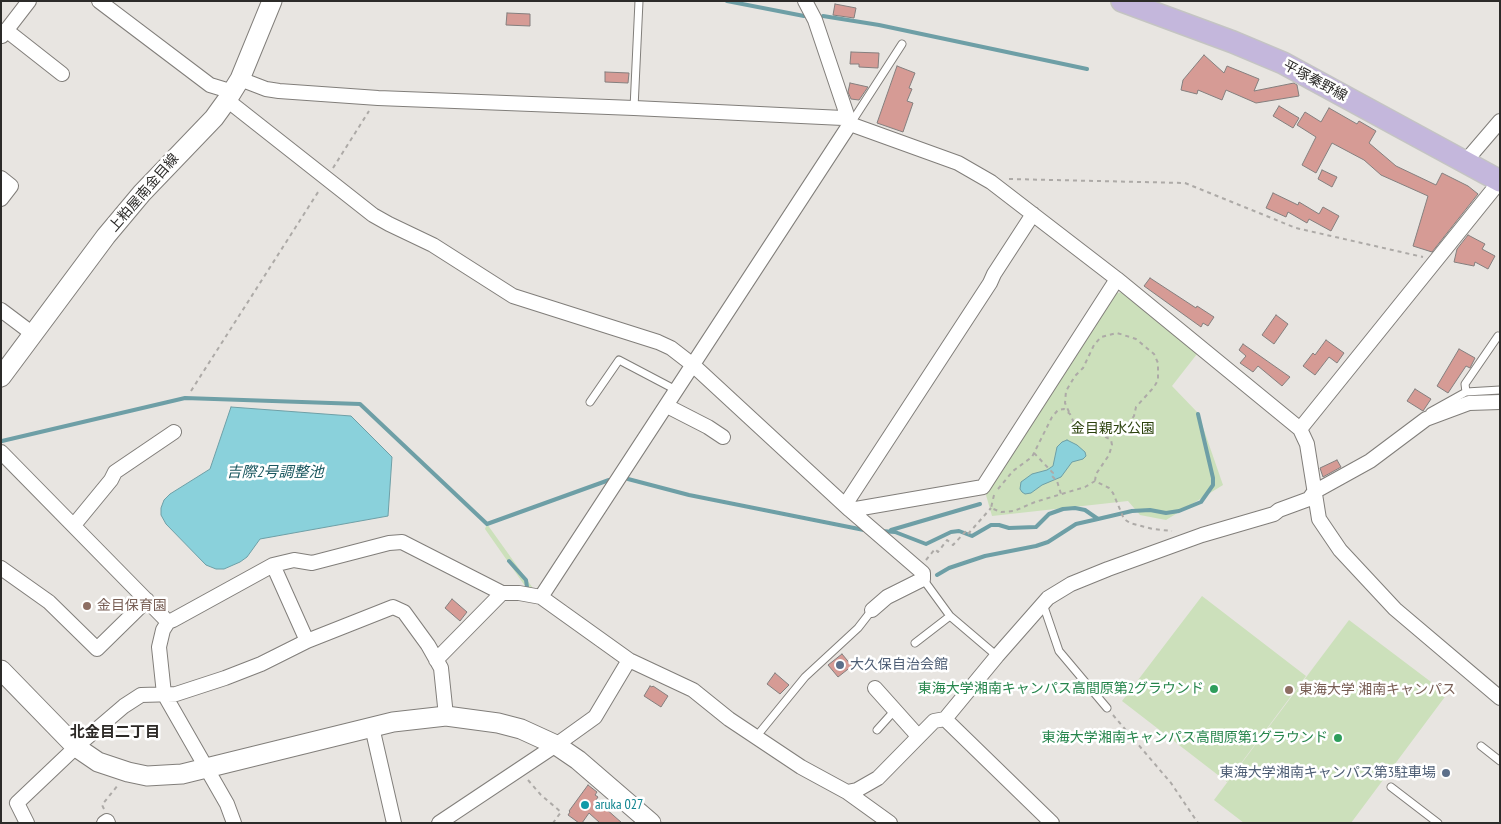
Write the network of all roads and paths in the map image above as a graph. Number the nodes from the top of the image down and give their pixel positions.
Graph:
1 (29, 1) edge
2 (99, 1) edge
3 (272, 1) edge
4 (639, 1) edge
5 (805, 1) edge
6 (1122, 1) edge
7 (4, 33) edge
8 (902, 44) dead end
9 (62, 74) dead end
10 (234, 90) junction
11 (378, 98) junction
12 (634, 108) junction
13 (1500, 121) edge
14 (850, 124) junction
15 (1464, 163) junction
16 (1, 178) edge
17 (326, 179) junction
18 (1500, 181) edge
19 (991, 182) junction
20 (1, 200) edge
21 (1033, 214) junction
22 (1437, 261) junction
23 (1117, 279) junction
24 (1, 310) edge
25 (33, 334) junction
26 (1498, 336) dead end
27 (694, 365) junction
28 (1, 377) edge
29 (676, 390) junction
30 (1500, 390) edge
31 (191, 391) dead end
32 (1466, 392) junction
33 (590, 402) dead end
34 (1500, 402) edge
35 (666, 406) junction
36 (1070, 414) junction
37 (1426, 419) junction
38 (1300, 429) junction
39 (174, 432) dead end
40 (1102, 435) junction
41 (723, 437) dead end
42 (1, 452) edge
43 (1034, 453) junction
44 (1095, 481) junction
45 (1314, 492) junction
46 (1062, 495) junction
47 (848, 507) junction
48 (991, 508) junction
49 (74, 525) junction
50 (1153, 529) dead end
51 (273, 565) junction
52 (914, 565) junction
53 (1, 568) edge
54 (924, 578) junction
55 (502, 593) junction
56 (541, 597) junction
57 (147, 600) junction
58 (1043, 603) junction
59 (872, 610) joint
60 (950, 616) junction
61 (168, 622) junction
62 (307, 641) junction
63 (915, 643) dead end
64 (997, 656) junction
65 (436, 660) junction
66 (629, 660) junction
67 (1, 670) edge
68 (875, 688) dead end
69 (164, 694) junction
70 (1500, 698) edge
71 (1107, 708) joint
72 (896, 709) junction
73 (446, 716) junction
74 (945, 720) junction
75 (372, 727) junction
76 (877, 730) dead end
77 (918, 736) junction
78 (756, 737) junction
79 (556, 745) junction
80 (1481, 746) dead end
81 (76, 747) junction
82 (1500, 761) edge
83 (207, 768) junction
84 (519, 769) junction
85 (128, 772) junction
86 (1391, 787) dead end
87 (847, 792) junction
88 (106, 822) edge
89 (27, 823) edge
90 (234, 823) edge
91 (394, 823) edge
92 (439, 823) edge
93 (553, 823) edge
94 (651, 823) edge
95 (890, 823) edge
96 (1052, 823) edge
97 (1198, 823) edge
98 (1438, 823) edge

1 - 7 street
2 - 10 street
3 - 10 street, 上粕屋南金目線
4 - 12 lane
5 - 14 street
6 - 15 main road, 平塚秦野線
7 - 9 street
8 - 14 lane
10 - 11 street
10 - 17 street
10 - 25 street, 上粕屋南金目線
11 - 12 street
11 - 17 path
12 - 14 street
13 - 15 street
14 - 19 street
14 - 27 street
15 - 18 main road, 平塚秦野線
16 - 20 street
17 - 27 street
17 - 31 path
18 - 22 street
19 - 21 street
19 - 22 path
21 - 23 street
21 - 47 street
22 - 38 street
23 - 38 street
23 - 47 street
24 - 25 street
25 - 28 street, 上粕屋南金目線
26 - 32 lane
27 - 29 street
27 - 47 street
29 - 33 lane
29 - 35 street
30 - 32 lane
32 - 37 lane
34 - 37 street
35 - 41 street
35 - 56 street
36 - 40 path
36 - 40 path
36 - 43 path
37 - 45 street
38 - 45 street
39 - 49 street
40 - 44 path
42 - 49 street
43 - 46 path
43 - 48 path
44 - 46 path
44 - 50 path
45 - 58 street
45 - 70 street
46 - 48 path
47 - 52 street
48 - 52 path
49 - 57 street
51 - 55 street
51 - 61 street
51 - 62 street
52 - 54 street
53 - 57 street
54 - 59 street
54 - 60 lane
55 - 56 street
55 - 65 street
56 - 66 street
57 - 61 street
58 - 64 street
58 - 71 lane
59 - 78 lane
60 - 63 lane
60 - 64 lane
61 - 69 street
62 - 65 street
62 - 69 street
64 - 74 street
65 - 73 street
66 - 78 street
66 - 79 street
67 - 81 street
68 - 72 street
69 - 81 street
69 - 83 street
71 - 97 path
72 - 76 lane
72 - 77 street
73 - 75 street
73 - 79 street
74 - 77 street
74 - 96 street
75 - 83 street
75 - 91 street
77 - 87 street
78 - 87 street
79 - 84 street
79 - 94 street
80 - 82 lane
81 - 85 street
81 - 89 street
83 - 85 street
83 - 90 street
84 - 92 street
84 - 93 path
85 - 88 path
86 - 98 lane
87 - 95 street

